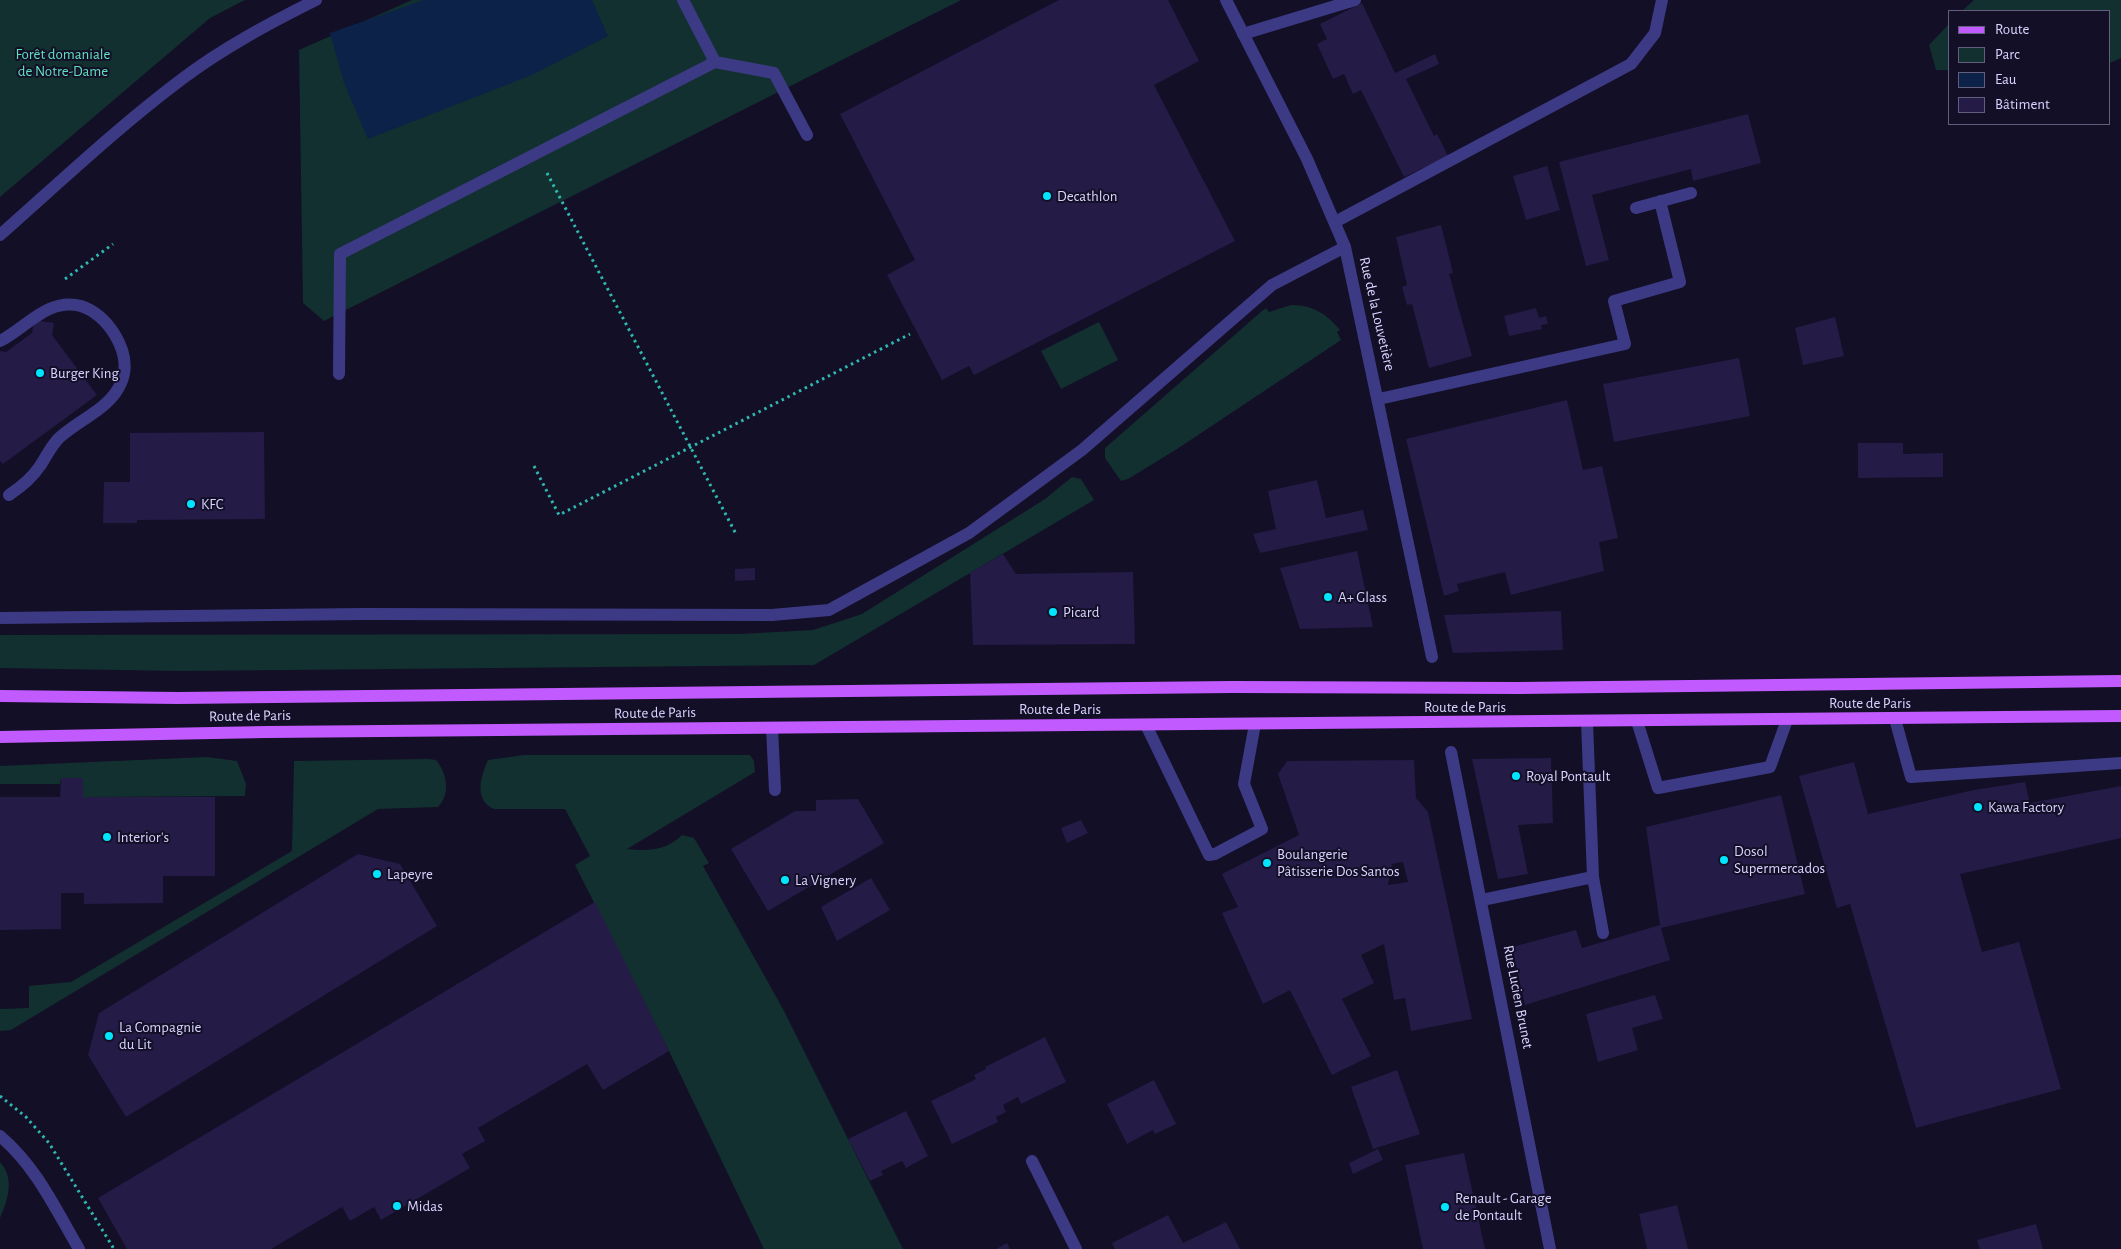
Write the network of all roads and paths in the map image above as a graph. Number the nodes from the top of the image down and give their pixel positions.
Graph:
1 (316, 0) edge
2 (683, 0) edge
3 (1226, 0) edge
4 (1355, 0) edge
5 (1662, 0) edge
6 (1243, 34) junction
7 (715, 62) junction
8 (807, 135) dead end
9 (536, 153) junction
10 (1691, 192) dead end
11 (1660, 202) junction
12 (1636, 208) dead end
13 (1335, 222) junction
14 (0, 235) edge
15 (1345, 247) junction
16 (910, 334) dead end
17 (0, 341) edge
18 (339, 374) dead end
19 (1379, 399) junction
20 (690, 447) junction
21 (534, 466) dead end
22 (9, 496) dead end
23 (736, 534) dead end
24 (0, 618) edge
25 (1432, 657) dead end
26 (2121, 681) edge
27 (0, 696) edge
28 (2121, 716) edge
29 (1895, 719) junction
30 (1787, 720) junction
31 (1637, 721) junction
32 (1587, 722) junction
33 (1254, 724) junction
34 (1146, 725) junction
35 (772, 728) junction
36 (0, 737) edge
37 (1451, 752) dead end
38 (2121, 763) edge
39 (775, 790) dead end
40 (1593, 877) junction
41 (1482, 900) junction
42 (1603, 933) dead end
43 (0, 1136) edge
44 (1032, 1161) dead end
45 (111, 1243) dead end
46 (106, 1246) dead end
47 (79, 1249) edge
48 (1076, 1249) edge
49 (1550, 1249) edge

1 - 14 street
2 - 7 street
3 - 6 street, Rue de la Louvetière
4 - 6 street
5 - 13 street
6 - 13 street, Rue de la Louvetière
7 - 8 street
7 - 9 street
9 - 18 street
9 - 20 path
10 - 11 street
11 - 12 street
11 - 19 street
13 - 15 street, Rue de la Louvetière
15 - 19 street, Rue de la Louvetière
15 - 24 street
16 - 20 path
17 - 22 street
19 - 25 street, Rue de la Louvetière
20 - 21 path
20 - 23 path
26 - 27 main road, Route de Paris
28 - 29 main road, Route de Paris
29 - 30 main road, Route de Paris
29 - 38 street
30 - 31 main road, Route de Paris
30 - 31 street
31 - 32 main road, Route de Paris
32 - 33 main road, Route de Paris
32 - 40 street
33 - 34 main road, Route de Paris
33 - 34 street
34 - 35 main road, Route de Paris
35 - 36 main road, Route de Paris
35 - 39 street
37 - 41 street, Rue Lucien Brunet
40 - 41 street
40 - 42 street
41 - 49 street, Rue Lucien Brunet
43 - 47 street
44 - 48 street
45 - 46 path

